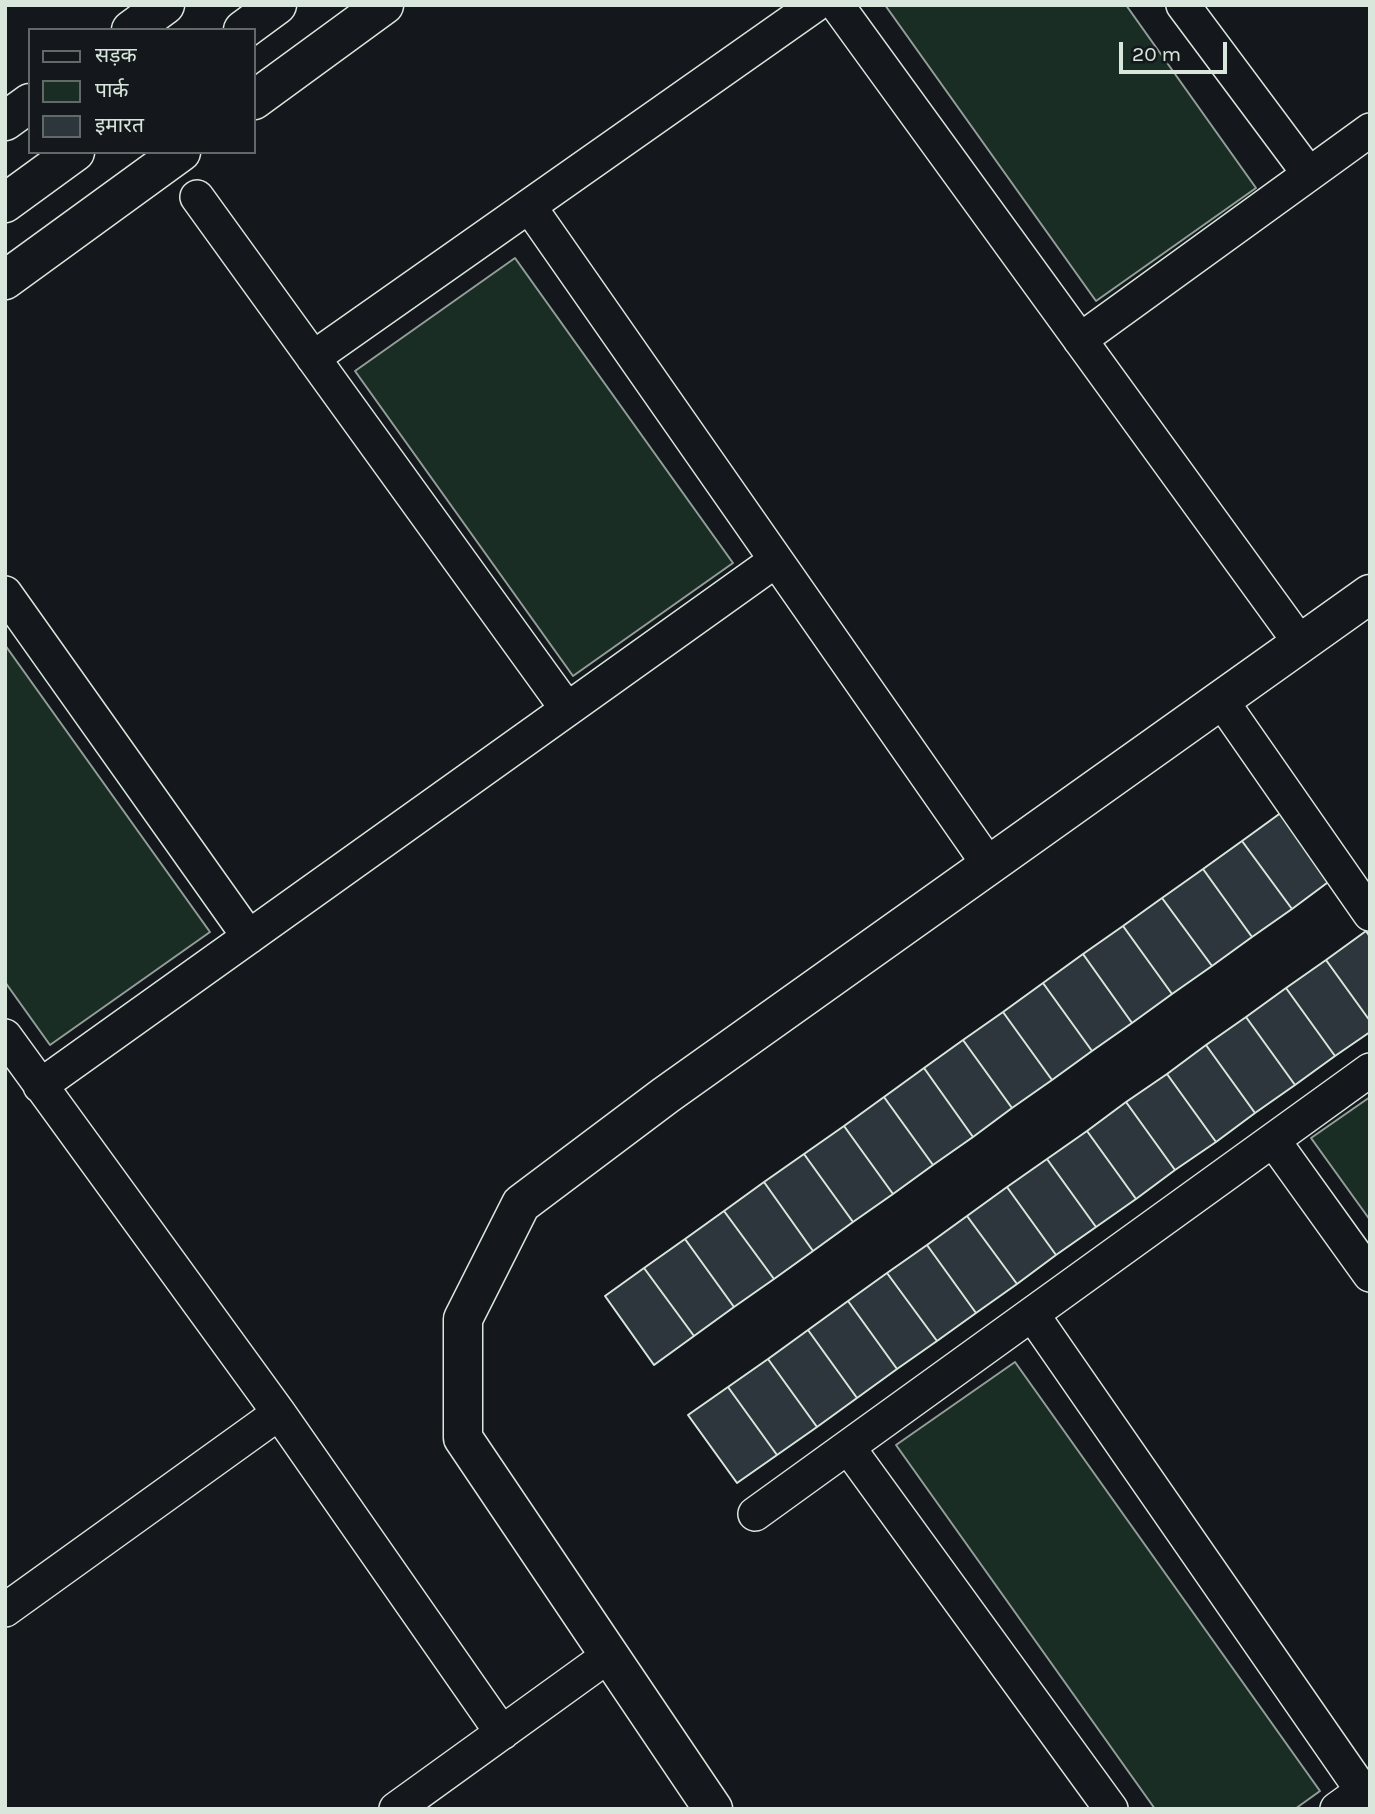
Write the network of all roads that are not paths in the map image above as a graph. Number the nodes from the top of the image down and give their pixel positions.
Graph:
1 (165, 5) edge
2 (277, 5) edge
3 (384, 5) edge
4 (815, 5) edge
5 (837, 5) edge
6 (1183, 5) edge
7 (134, 28) edge
8 (246, 28) edge
9 (256, 99) edge
10 (28, 104) edge
11 (5, 121) edge
12 (1370, 130) edge
13 (72, 154) edge
14 (178, 154) edge
15 (1309, 174) junction
16 (197, 197) dead end
17 (5, 203) edge
18 (529, 206) junction
19 (5, 280) edge
20 (1080, 340) junction
21 (313, 358) junction
22 (775, 561) junction
23 (5, 593) edge
24 (1370, 594) edge
25 (1301, 644) junction
26 (1221, 700) junction
27 (567, 709) junction
28 (989, 865) junction
29 (1370, 915) edge
30 (249, 937) junction
31 (5, 1036) edge
32 (1370, 1070) edge
33 (40, 1086) junction
34 (1273, 1140) junction
35 (1370, 1275) edge
36 (1032, 1314) junction
37 (279, 1413) junction
38 (848, 1447) junction
39 (755, 1514) dead end
40 (5, 1611) edge
41 (608, 1656) junction
42 (502, 1733) junction
43 (1356, 1801) edge
44 (396, 1809) edge
45 (713, 1809) edge
46 (1111, 1809) edge

1 - 7 street
2 - 8 street
3 - 9 street
4 - 18 street
5 - 20 street
6 - 15 street
10 - 11 street
12 - 15 street
13 - 17 street
14 - 19 street
15 - 20 street
16 - 21 street
18 - 21 street
18 - 22 street
20 - 25 street
21 - 27 street
22 - 27 street
22 - 28 street
23 - 30 street
24 - 25 street
25 - 26 street
26 - 28 street
26 - 29 street
27 - 30 street
28 - 41 street
30 - 33 street
31 - 33 street
32 - 34 street
33 - 37 street
34 - 35 street
34 - 36 street
36 - 38 street
36 - 43 street
37 - 40 street
37 - 42 street
38 - 39 street
38 - 46 street
41 - 42 street
41 - 45 street
42 - 44 street

